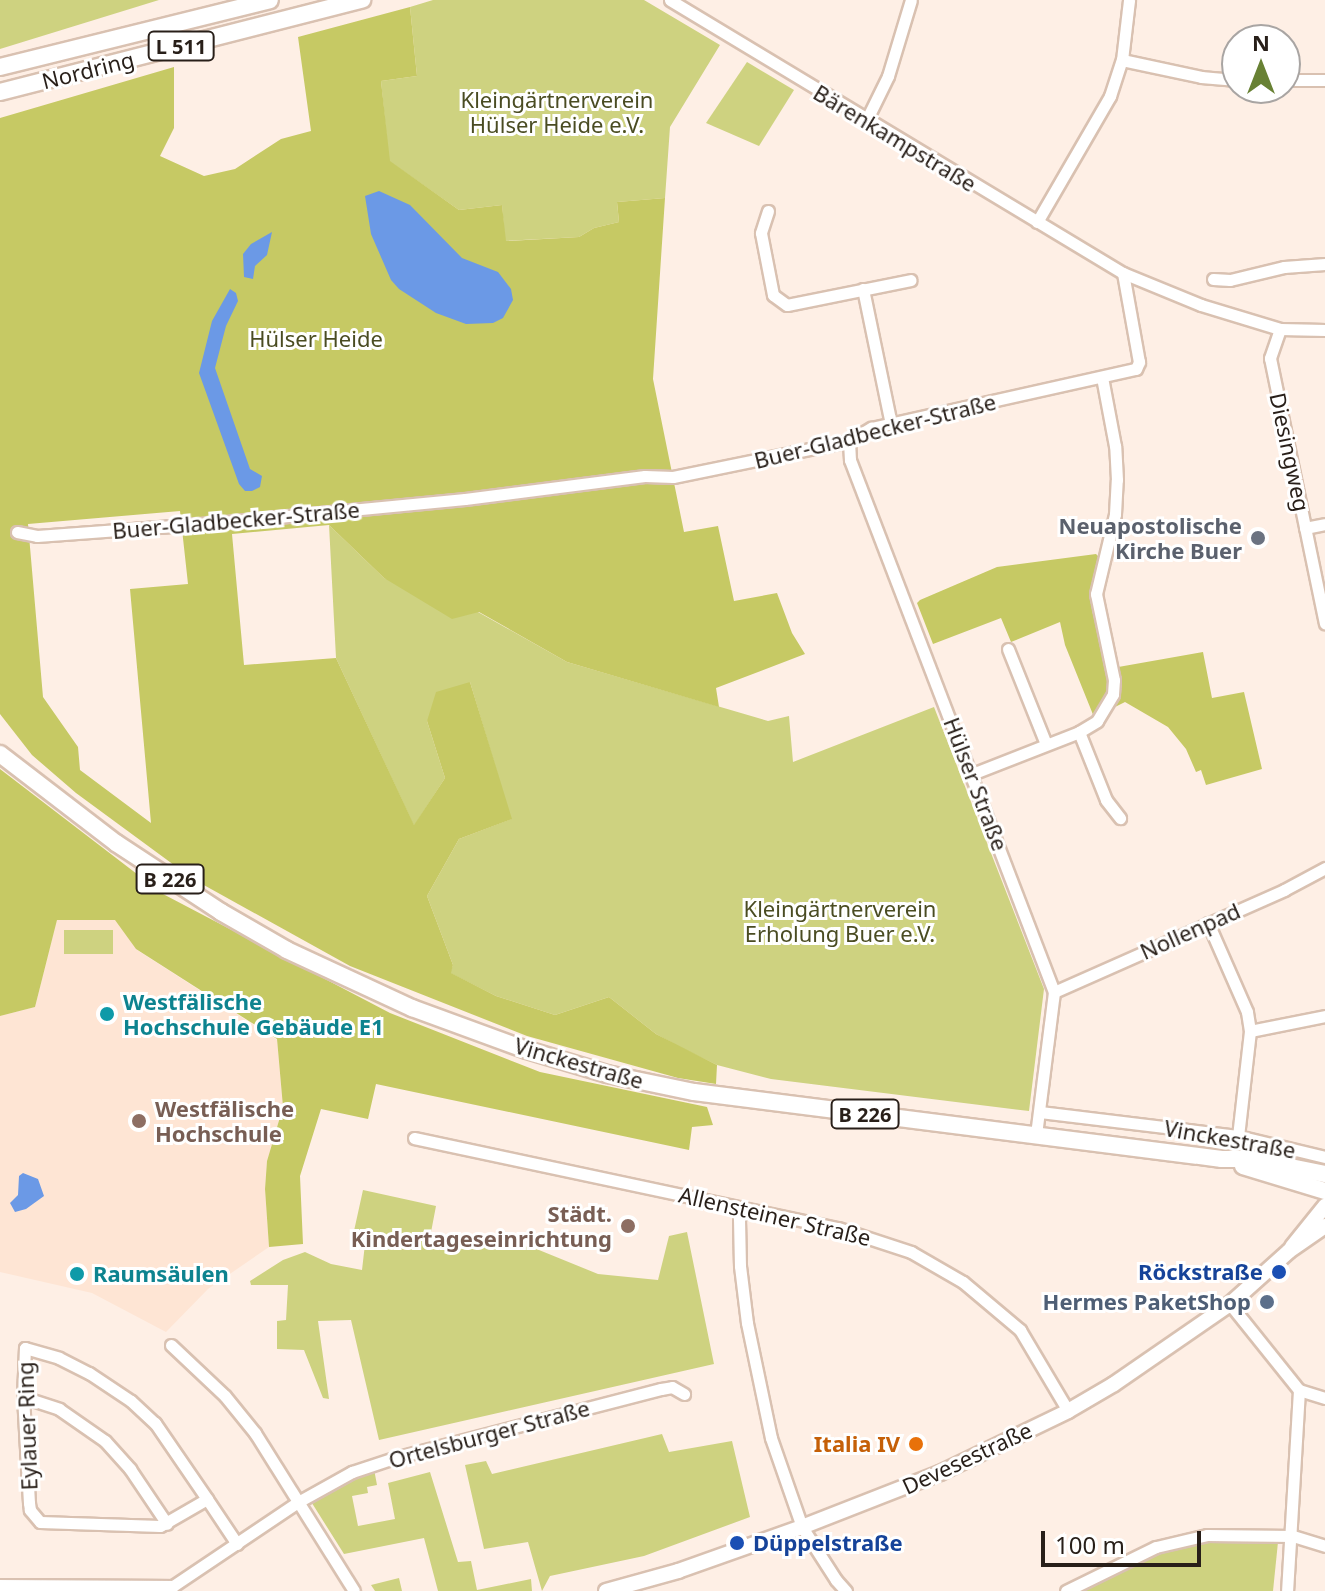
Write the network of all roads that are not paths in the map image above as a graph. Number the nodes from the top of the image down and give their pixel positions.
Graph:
1 (270, 0) edge
2 (362, 0) edge
3 (670, 0) edge
4 (911, 0) edge
5 (1129, 0) edge
6 (1122, 60) junction
7 (0, 67) edge
8 (1221, 79) edge
9 (1301, 80) edge
10 (1325, 80) edge
11 (0, 92) edge
12 (866, 121) junction
13 (768, 211) dead end
14 (1037, 222) junction
15 (1325, 264) edge
16 (1123, 273) junction
17 (1213, 279) dead end
18 (911, 280) dead end
19 (863, 289) junction
20 (1280, 329) junction
21 (1325, 330) edge
22 (1102, 377) junction
23 (891, 424) junction
24 (849, 441) junction
25 (1325, 524) edge
26 (1305, 528) junction
27 (17, 532) dead end
28 (1325, 623) edge
29 (1008, 649) dead end
30 (1079, 732) junction
31 (1046, 744) junction
32 (3, 754) edge
33 (972, 774) junction
34 (1120, 818) dead end
35 (1325, 868) edge
36 (1208, 923) junction
37 (1054, 992) junction
38 (1325, 1016) edge
39 (1250, 1031) junction
40 (1040, 1112) junction
41 (1036, 1135) junction
42 (1238, 1136) junction
43 (414, 1138) dead end
44 (1325, 1157) edge
45 (1222, 1159) junction
46 (1325, 1174) edge
47 (1325, 1191) edge
48 (1325, 1206) edge
49 (742, 1207) junction
50 (1325, 1226) edge
51 (1289, 1251) junction
52 (1230, 1304) junction
53 (171, 1345) dead end
54 (1299, 1390) junction
55 (684, 1394) dead end
56 (23, 1397) junction
57 (1325, 1398) edge
58 (1068, 1411) junction
59 (207, 1499) junction
60 (298, 1502) junction
61 (167, 1524) junction
62 (802, 1527) junction
63 (1293, 1536) junction
64 (237, 1544) junction
65 (1325, 1546) edge
66 (0, 1585) edge
67 (354, 1591) edge
68 (606, 1591) edge
69 (846, 1591) edge
70 (1066, 1591) edge
71 (1287, 1591) edge

1 - 7 main road, Nordring / L 511
2 - 11 main road, Nordring / L 511
3 - 12 street, Bärenkampstraße
4 - 12 street
5 - 6 street
6 - 8 street
6 - 14 street
9 - 10 street
12 - 14 street, Bärenkampstraße
13 - 19 street
14 - 16 street, Bärenkampstraße
15 - 17 street
16 - 20 street
16 - 22 street, Buer-Gladbecker-Straße
18 - 19 street
19 - 23 street
20 - 21 street
20 - 26 street, Diesingweg
22 - 23 street, Buer-Gladbecker-Straße
22 - 30 street
23 - 24 street, Buer-Gladbecker-Straße
24 - 27 street, Buer-Gladbecker-Straße
24 - 33 street, Hülser Straße
25 - 26 street
26 - 28 street, Diesingweg
29 - 31 street
30 - 31 street
30 - 34 street
31 - 33 street
32 - 41 main road, Vinckestraße / B 226
33 - 37 street, Hülser Straße
35 - 36 street, Nollenpad
36 - 37 street, Nollenpad
36 - 39 street
37 - 40 street, Hülser Straße
38 - 39 street
39 - 42 street
40 - 41 street, Hülser Straße
40 - 42 street, Vinckestraße
41 - 45 main road, Vinckestraße / B 226
42 - 44 street, Vinckestraße
43 - 49 street, Allensteiner Straße
45 - 46 main road, Vinckestraße / B 226
45 - 47 main road, Vinckestraße / B 226
48 - 51 street, Devesestraße
49 - 58 street, Allensteiner Straße
49 - 62 street
50 - 51 street, Devesestraße
51 - 52 street, Devesestraße
52 - 54 street
52 - 58 street, Devesestraße
53 - 60 street
54 - 57 street
54 - 63 street
55 - 60 street, Ortelsburger Straße
56 - 59 street, Eylauer Ring
56 - 61 street
56 - 61 street, Eylauer Ring
58 - 62 street, Devesestraße
59 - 61 street
59 - 64 street, Eylauer Ring
60 - 64 street, Ortelsburger Straße
60 - 67 street
62 - 68 street, Devesestraße
62 - 69 street
63 - 65 street
63 - 70 street
63 - 71 street
64 - 66 street, Ortelsburger Straße

